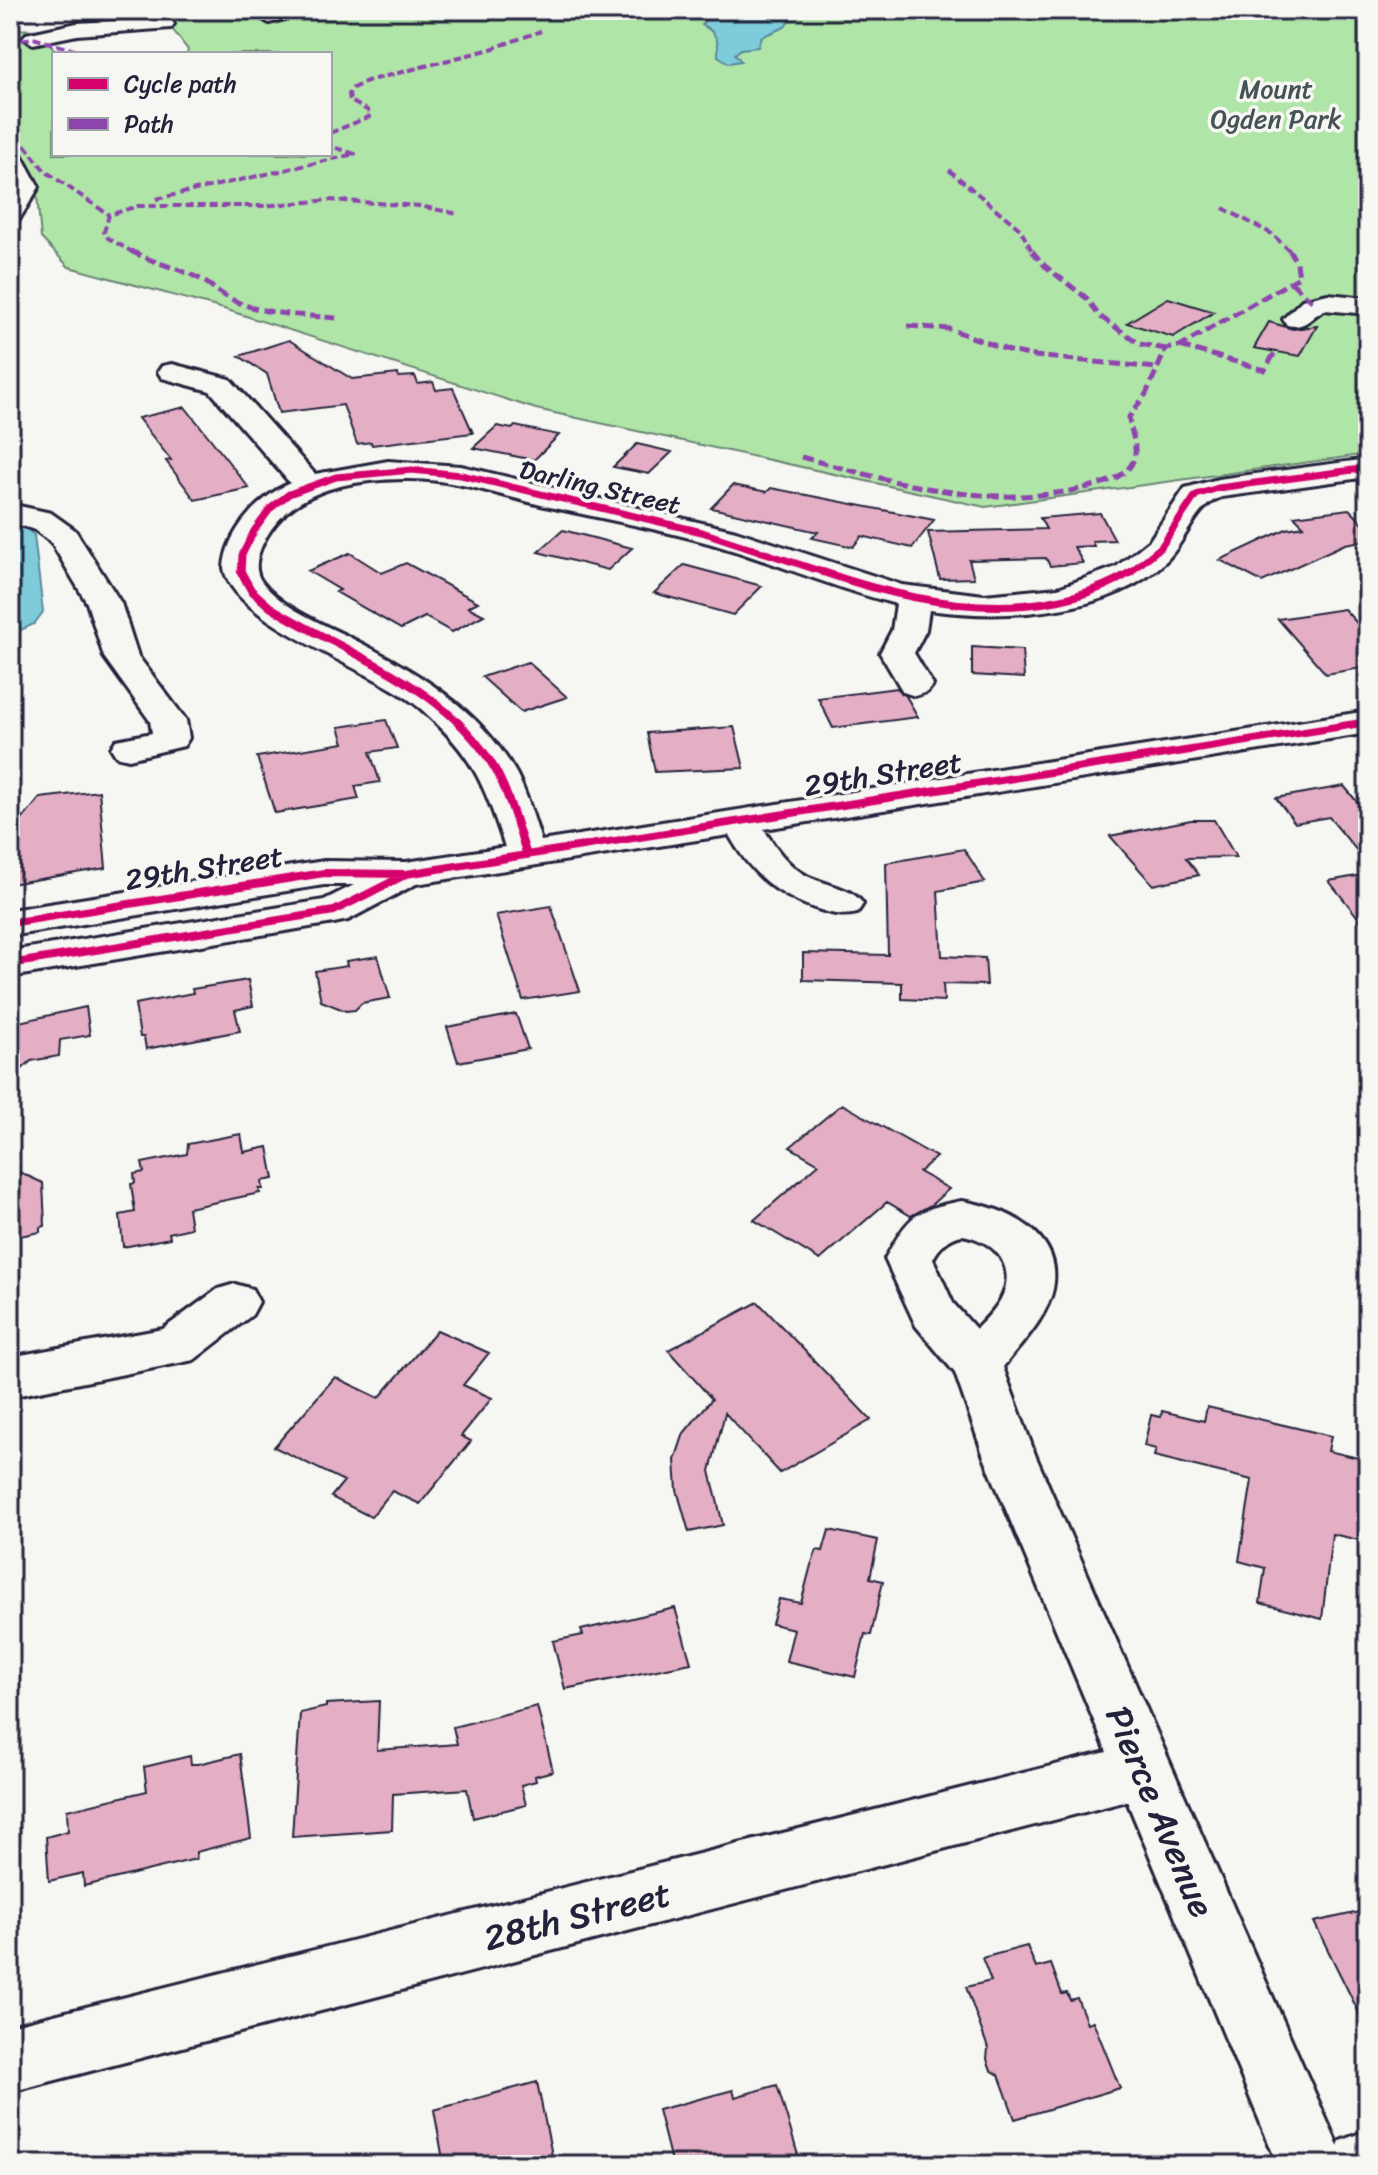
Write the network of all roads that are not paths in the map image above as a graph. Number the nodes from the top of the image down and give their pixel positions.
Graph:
1 (298, 10) edge
2 (36, 12) dead end
3 (269, 17) dead end
4 (164, 24) dead end
5 (10, 154) edge
6 (10, 215) edge
7 (1368, 306) edge
8 (1297, 319) dead end
9 (172, 372) dead end
10 (1368, 468) edge
11 (309, 485) junction
12 (10, 513) edge
13 (914, 598) junction
14 (915, 685) dead end
15 (1368, 722) edge
16 (129, 748) dead end
17 (740, 821) junction
18 (527, 855) junction
19 (406, 874) junction
20 (843, 904) dead end
21 (10, 923) edge
22 (10, 964) edge
23 (235, 1302) dead end
24 (977, 1364) dead end
25 (10, 1377) edge
26 (1144, 1770) junction
27 (10, 2059) edge
28 (1312, 2165) edge

1 - 3 street
2 - 4 street
5 - 6 street
7 - 8 street
9 - 11 street
10 - 13 street, Darling Street
11 - 13 street, Darling Street
11 - 18 street, Darling Street
12 - 16 street
13 - 14 street
15 - 17 street, 29th Street
17 - 18 street, 29th Street
17 - 20 street
18 - 19 street, 29th Street
19 - 21 street, 29th Street
19 - 22 street, 29th Street
23 - 25 street
24 - 26 street, Pierce Avenue
26 - 27 street, 28th Street
26 - 28 street, Pierce Avenue

